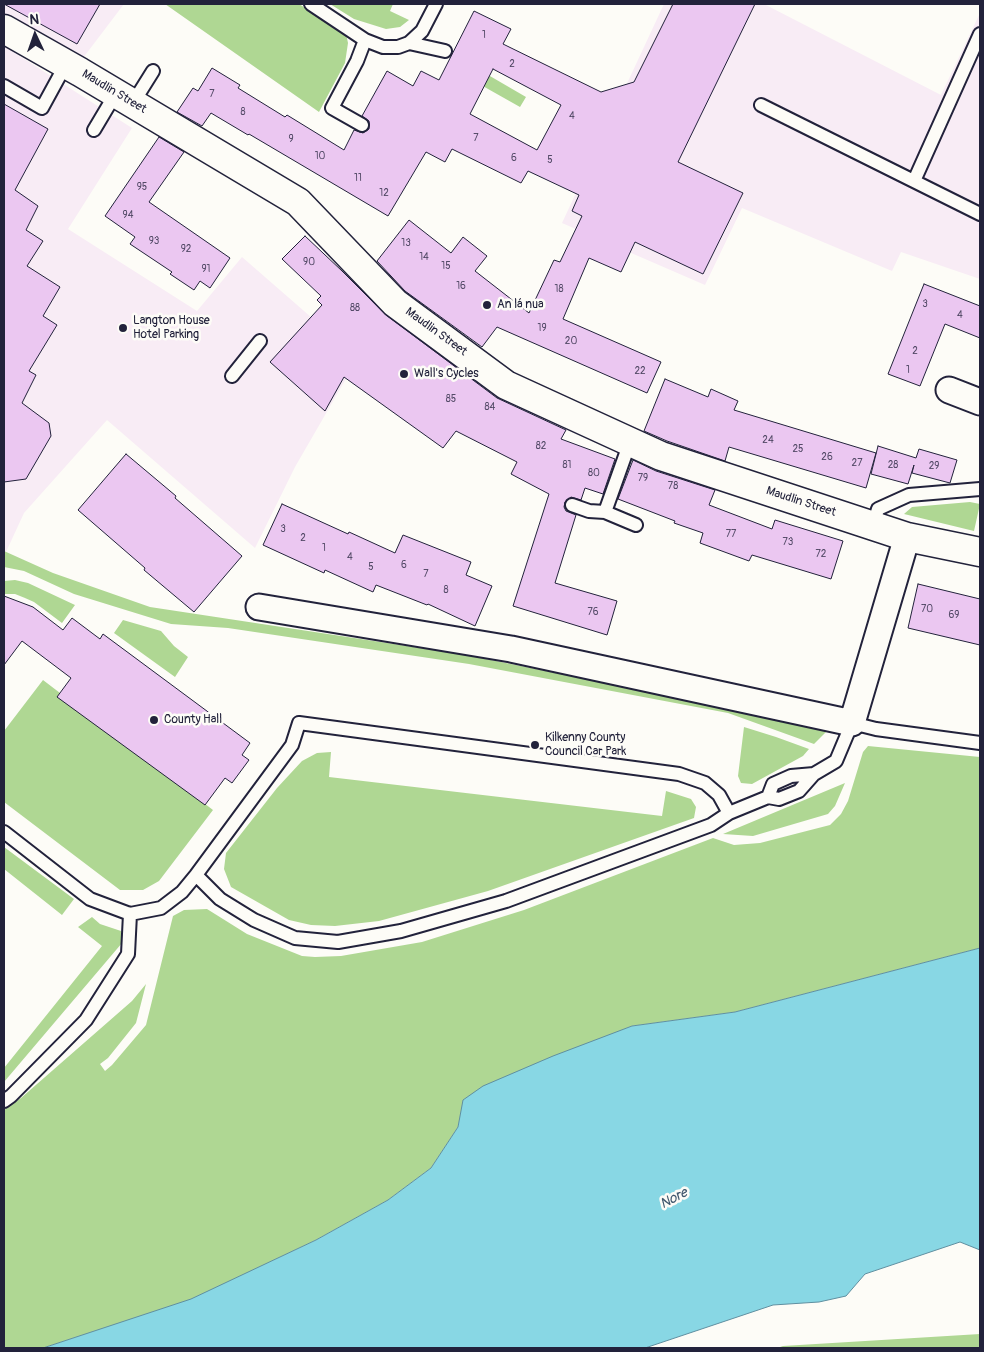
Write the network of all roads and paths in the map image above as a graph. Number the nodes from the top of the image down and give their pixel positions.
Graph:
1 (311, 4) edge
2 (436, 4) edge
3 (4, 29) edge
4 (980, 34) edge
5 (365, 40) junction
6 (409, 43) junction
7 (445, 51) dead end
8 (66, 64) junction
9 (153, 70) dead end
10 (4, 86) edge
11 (124, 98) junction
12 (761, 105) dead end
13 (362, 125) dead end
14 (94, 130) dead end
15 (914, 181) junction
16 (980, 214) edge
17 (260, 341) dead end
18 (232, 376) dead end
19 (949, 390) dead end
20 (980, 402) edge
21 (630, 442) junction
22 (980, 490) edge
23 (572, 505) dead end
24 (605, 512) junction
25 (636, 524) dead end
26 (873, 526) junction
27 (907, 537) junction
28 (980, 552) edge
29 (259, 607) dead end
30 (852, 724) junction
31 (980, 743) edge
32 (729, 813) junction
33 (4, 832) edge
34 (196, 875) junction
35 (130, 914) junction
36 (4, 1101) edge

1 - 5 lane
2 - 6 lane
3 - 8 street, Maudlin Street
4 - 15 lane
5 - 6 lane
5 - 13 lane
6 - 7 lane
8 - 10 lane
8 - 11 street, Maudlin Street
9 - 11 lane
11 - 14 lane
11 - 21 street, Maudlin Street
12 - 15 lane
15 - 16 lane
17 - 18 lane
19 - 20 street
21 - 24 lane
21 - 26 street, Maudlin Street
22 - 26 lane
23 - 24 lane
24 - 25 lane
26 - 27 street, Maudlin Street
27 - 28 street, Maudlin Street
27 - 30 street
29 - 30 street
30 - 31 lane
30 - 32 lane
32 - 34 lane
32 - 34 lane
33 - 35 lane
34 - 35 lane
35 - 36 lane

